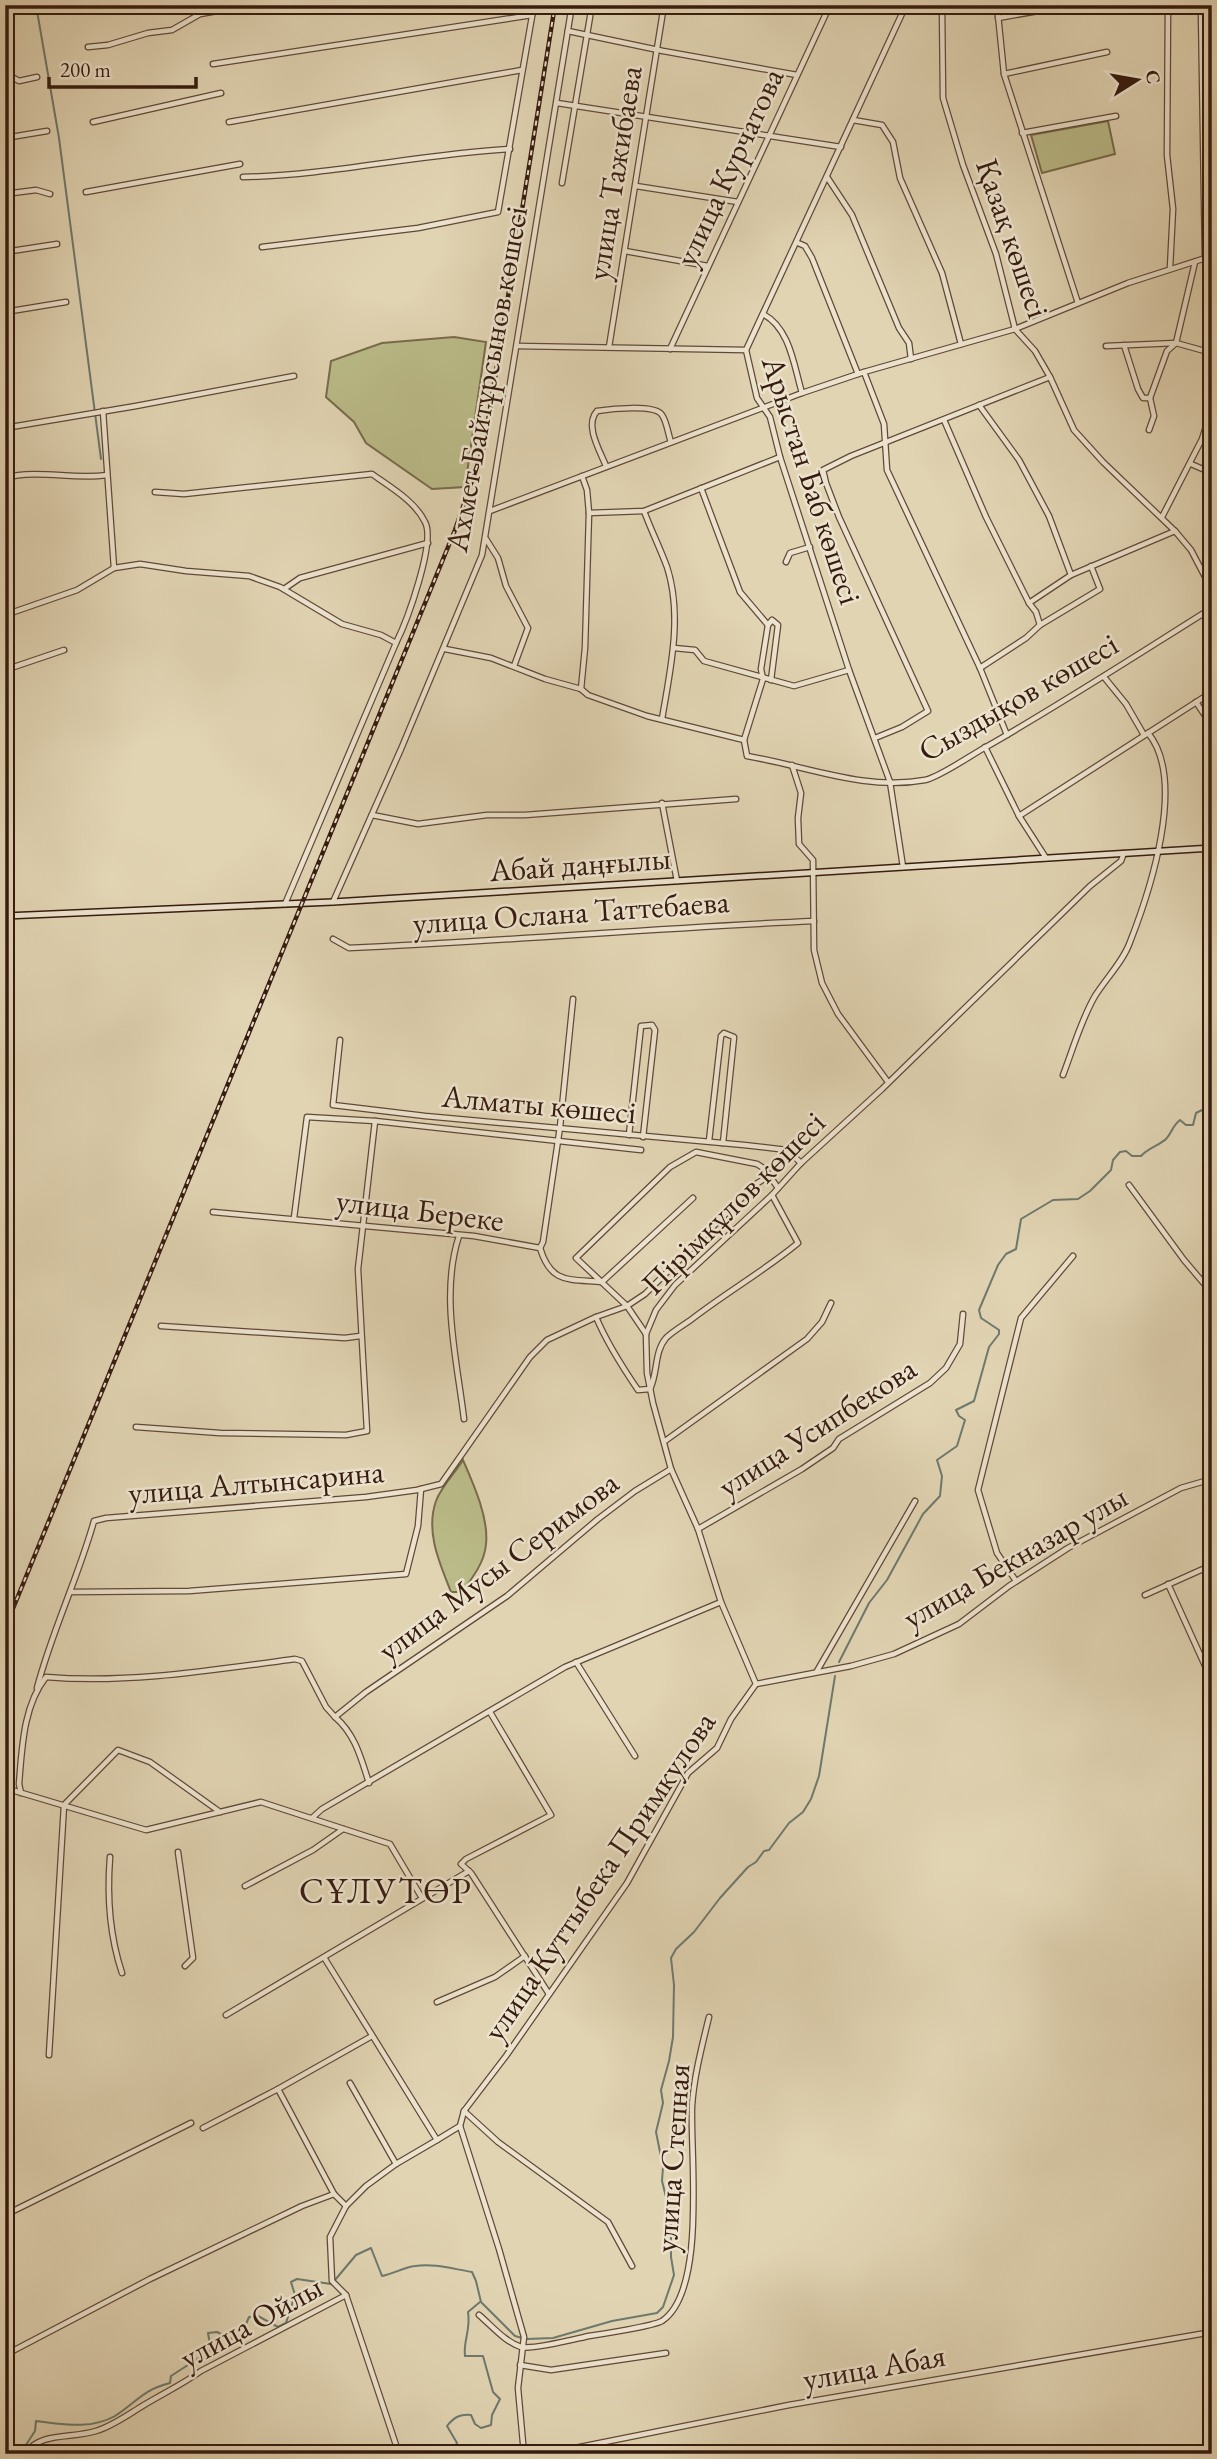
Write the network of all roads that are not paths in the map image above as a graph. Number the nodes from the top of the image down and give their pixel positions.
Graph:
1 (252, 5) edge
2 (534, 5) edge
3 (572, 5) edge
4 (592, 5) edge
5 (664, 5) edge
6 (798, 5) edge
7 (906, 5) edge
8 (942, 5) edge
9 (996, 5) edge
10 (1072, 5) edge
11 (1102, 5) edge
12 (829, 8) edge
13 (1168, 8) edge
14 (1212, 10) edge
15 (1201, 11) junction
16 (532, 15) junction
17 (998, 18) junction
18 (568, 31) junction
19 (587, 35) junction
20 (88, 47) dead end
21 (657, 49) junction
22 (1107, 52) dead end
23 (214, 64) dead end
24 (522, 70) junction
25 (1004, 74) junction
26 (797, 75) junction
27 (37, 77) dead end
28 (5, 78) edge
29 (221, 93) dead end
30 (556, 103) junction
31 (576, 106) junction
32 (1116, 116) dead end
33 (647, 117) junction
34 (853, 120) junction
35 (93, 122) dead end
36 (229, 122) dead end
37 (47, 131) dead end
38 (1022, 133) junction
39 (768, 137) junction
40 (5, 138) edge
41 (841, 147) junction
42 (510, 149) junction
43 (240, 164) dead end
44 (243, 177) dead end
45 (827, 177) junction
46 (562, 183) dead end
47 (636, 186) junction
48 (86, 192) dead end
49 (5, 194) edge
50 (50, 194) dead end
51 (738, 201) junction
52 (797, 243) junction
53 (57, 244) dead end
54 (262, 247) dead end
55 (625, 251) junction
56 (5, 252) edge
57 (1212, 256) edge
58 (1205, 259) junction
59 (1195, 262) junction
60 (708, 266) junction
61 (1170, 268) junction
62 (66, 302) dead end
63 (1078, 303) junction
64 (5, 312) edge
65 (763, 314) junction
66 (1015, 329) junction
67 (1176, 343) junction
68 (961, 344) junction
69 (517, 345) junction
70 (1124, 345) junction
71 (1106, 346) dead end
72 (609, 347) junction
73 (670, 349) junction
74 (746, 350) junction
75 (1212, 353) edge
76 (911, 359) junction
77 (861, 373) junction
78 (294, 376) dead end
79 (1050, 377) junction
80 (802, 393) junction
81 (1150, 398) junction
82 (979, 405) junction
83 (764, 407) junction
84 (1212, 408) edge
85 (103, 411) junction
86 (944, 420) junction
87 (5, 428) edge
88 (1149, 430) dead end
89 (671, 442) junction
90 (885, 444) junction
91 (780, 457) junction
92 (1191, 464) junction
93 (606, 466) junction
94 (1212, 473) edge
95 (107, 475) junction
96 (582, 476) junction
97 (5, 477) edge
98 (5, 487) edge
99 (701, 488) junction
100 (155, 492) dead end
101 (644, 511) junction
102 (489, 512) junction
103 (589, 513) junction
104 (1162, 517) junction
105 (1175, 531) junction
106 (485, 539) junction
107 (428, 543) junction
108 (810, 547) junction
109 (786, 562) dead end
110 (1091, 566) junction
111 (114, 568) junction
112 (1071, 576) junction
113 (284, 589) junction
114 (1212, 590) edge
115 (1029, 603) junction
116 (1212, 608) edge
117 (5, 615) edge
118 (768, 625) junction
119 (1040, 625) junction
120 (396, 643) junction
121 (674, 648) junction
122 (444, 649) junction
123 (64, 650) dead end
124 (514, 666) junction
125 (980, 668) junction
126 (5, 670) edge
127 (849, 670) junction
128 (1104, 677) junction
129 (763, 679) junction
130 (771, 680) junction
131 (581, 689) junction
132 (1212, 692) edge
133 (1196, 702) junction
134 (662, 719) junction
135 (1212, 726) edge
136 (1146, 734) junction
137 (1007, 735) junction
138 (875, 738) junction
139 (744, 740) junction
140 (985, 747) junction
141 (792, 764) junction
142 (890, 782) junction
143 (736, 799) dead end
144 (663, 803) junction
145 (372, 816) junction
146 (1019, 816) junction
147 (1212, 848) edge
148 (1124, 853) junction
149 (1157, 853) junction
150 (1046, 858) junction
151 (903, 867) junction
152 (814, 872) junction
153 (677, 881) junction
154 (333, 902) junction
155 (285, 904) junction
156 (5, 916) edge
157 (814, 921) junction
158 (333, 939) dead end
159 (573, 999) dead end
160 (341, 1040) dead end
161 (1063, 1075) dead end
162 (888, 1082) junction
163 (375, 1121) junction
164 (560, 1127) junction
165 (629, 1135) junction
166 (643, 1136) junction
167 (558, 1141) junction
168 (709, 1141) junction
169 (723, 1143) junction
170 (641, 1150) dead end
171 (802, 1163) junction
172 (769, 1176) junction
173 (1129, 1185) dead end
174 (778, 1188) junction
175 (772, 1195) junction
176 (693, 1198) dead end
177 (213, 1212) dead end
178 (294, 1218) junction
179 (364, 1227) junction
180 (459, 1236) junction
181 (540, 1248) junction
182 (1073, 1256) dead end
183 (602, 1283) junction
184 (1212, 1293) edge
185 (831, 1303) dead end
186 (626, 1306) junction
187 (963, 1314) dead end
188 (596, 1317) junction
189 (162, 1326) dead end
190 (646, 1334) junction
191 (360, 1336) junction
192 (650, 1389) junction
193 (464, 1419) dead end
194 (136, 1427) dead end
195 (665, 1441) junction
196 (671, 1469) junction
197 (1212, 1479) edge
198 (421, 1489) junction
199 (915, 1501) dead end
200 (698, 1529) junction
201 (1212, 1565) edge
202 (1016, 1581) junction
203 (1168, 1584) junction
204 (70, 1592) junction
205 (1145, 1595) dead end
206 (721, 1602) junction
207 (576, 1662) junction
208 (816, 1672) junction
209 (1212, 1681) edge
210 (756, 1684) junction
211 (37, 1688) junction
212 (490, 1711) junction
213 (335, 1717) junction
214 (635, 1756) dead end
215 (369, 1784) junction
216 (5, 1788) edge
217 (22, 1793) junction
218 (64, 1805) junction
219 (220, 1812) junction
220 (312, 1818) junction
221 (344, 1829) junction
222 (178, 1852) dead end
223 (110, 1857) dead end
224 (469, 1871) junction
225 (245, 1886) dead end
226 (422, 1898) junction
227 (525, 1956) junction
228 (324, 1959) junction
229 (185, 1966) dead end
230 (122, 1973) dead end
231 (549, 1994) junction
232 (437, 2002) dead end
233 (226, 2015) dead end
234 (709, 2017) dead end
235 (372, 2036) junction
236 (49, 2054) dead end
237 (350, 2083) dead end
238 (278, 2089) junction
239 (464, 2111) junction
240 (191, 2123) dead end
241 (460, 2126) junction
242 (203, 2128) dead end
243 (437, 2140) junction
244 (396, 2164) junction
245 (334, 2194) junction
246 (346, 2206) junction
247 (5, 2215) edge
248 (632, 2266) dead end
249 (346, 2295) junction
250 (479, 2315) dead end
251 (1212, 2332) edge
252 (522, 2347) junction
253 (666, 2353) dead end
254 (5, 2355) edge
255 (520, 2365) junction
256 (24, 2454) edge
257 (399, 2454) edge
258 (523, 2454) edge
259 (545, 2454) edge

1 - 20 street
2 - 16 street
3 - 18 street, Ахмет Байтұрсынов көшесі
4 - 19 street
5 - 21 street, улица Тажибаева
6 - 12 street
7 - 34 street, Арыстан Баб көшесі
8 - 66 street, Қазақ көшесі
9 - 17 street
10 - 17 street
11 - 13 street
12 - 26 street, улица Курчатова
13 - 15 street
13 - 61 street
14 - 15 street
15 - 58 street
16 - 23 street
16 - 24 street
17 - 25 street
18 - 19 street
18 - 30 street, Ахмет Байтұрсынов көшесі
19 - 21 street
19 - 31 street
21 - 26 street
21 - 33 street, улица Тажибаева
22 - 25 street
24 - 36 street
24 - 42 street
25 - 38 street
26 - 39 street, улица Курчатова
27 - 28 street
29 - 35 street
30 - 31 street
30 - 69 street, Ахмет Байтұрсынов көшесі
31 - 33 street
31 - 46 street
32 - 38 street
33 - 39 street
33 - 47 street, улица Тажибаева
34 - 41 street, Арыстан Баб көшесі
34 - 68 street
37 - 40 street
38 - 63 street
39 - 41 street
39 - 51 street, улица Курчатова
41 - 45 street, Арыстан Баб көшесі
42 - 44 street
42 - 54 street
43 - 48 street
45 - 52 street, Арыстан Баб көшесі
45 - 76 street
47 - 51 street
47 - 55 street, улица Тажибаева
49 - 50 street
51 - 60 street, улица Курчатова
52 - 65 street, Арыстан Баб көшесі
52 - 77 street
53 - 56 street
55 - 60 street
55 - 72 street, улица Тажибаева
57 - 58 street
58 - 59 street
59 - 61 street
59 - 67 street
60 - 73 street, улица Курчатова
61 - 63 street
62 - 64 street
63 - 66 street
65 - 74 street, Арыстан Баб көшесі
65 - 80 street
66 - 68 street
66 - 79 street, Қазақ көшесі
67 - 70 street
67 - 75 street
67 - 81 street
68 - 76 street
69 - 72 street
69 - 102 street, Ахмет Байтұрсынов көшесі
70 - 71 street
70 - 81 street
72 - 73 street
73 - 74 street
74 - 83 street, Арыстан Баб көшесі
76 - 77 street
77 - 80 street
77 - 90 street
78 - 85 street
79 - 82 street
79 - 104 street, Қазақ көшесі
80 - 83 street
81 - 88 street
82 - 86 street
82 - 112 street
83 - 89 street
83 - 91 street, Арыстан Баб көшесі
84 - 92 street
85 - 87 street
85 - 95 street
86 - 90 street
86 - 115 street
89 - 93 street
89 - 93 street
90 - 125 street
90 - 138 street
91 - 99 street
91 - 108 street, Арыстан Баб көшесі
92 - 94 street
92 - 104 street
93 - 96 street
95 - 97 street
95 - 111 street
96 - 102 street
96 - 103 street
97 - 98 street
99 - 101 street
99 - 118 street
100 - 107 street
101 - 103 street
101 - 121 street
102 - 106 street, Ахмет Байтұрсынов көшесі
103 - 131 street
104 - 105 street, Қазақ көшесі
105 - 110 street
105 - 114 street, Қазақ көшесі
106 - 122 street, Ахмет Байтұрсынов көшесі
106 - 124 street
107 - 113 street
107 - 120 street
108 - 109 street
108 - 127 street, Арыстан Баб көшесі
110 - 112 street
110 - 119 street
111 - 113 street
111 - 117 street
112 - 115 street
113 - 120 street
115 - 119 street
116 - 128 street, Сыздықов көшесі
118 - 129 street
118 - 130 street
119 - 125 street
120 - 155 street
121 - 129 street
121 - 134 street
122 - 124 street, Сыздықов көшесі
122 - 145 street, Ахмет Байтұрсынов көшесі
123 - 126 street
124 - 131 street, Сыздықов көшесі
125 - 137 street
127 - 130 street
127 - 138 street, Арыстан Баб көшесі
128 - 136 street
128 - 137 street, Сыздықов көшесі
129 - 130 street
129 - 139 street
131 - 134 street, Сыздықов көшесі
132 - 133 street
133 - 135 street
133 - 136 street
134 - 139 street, Сыздықов көшесі
136 - 146 street
136 - 149 street
137 - 140 street, Сыздықов көшесі
138 - 142 street, Арыстан Баб көшесі
139 - 141 street, Сыздықов көшесі
140 - 142 street, Сыздықов көшесі
140 - 146 street
141 - 142 street, Сыздықов көшесі
141 - 152 street
142 - 151 street, Арыстан Баб көшесі
143 - 144 street
144 - 145 street
144 - 153 street
145 - 154 street, Ахмет Байтұрсынов көшесі
146 - 150 street
147 - 149 street, Абай даңғылы
148 - 149 street, Абай даңғылы
148 - 150 street, Абай даңғылы
148 - 162 street, Пірімқұлов көшесі
149 - 161 street
150 - 151 street, Абай даңғылы
151 - 152 street, Абай даңғылы
152 - 153 street, Абай даңғылы
152 - 157 street
153 - 154 street, Абай даңғылы
154 - 155 street, Абай даңғылы
155 - 156 street, Абай даңғылы
157 - 158 street, улица Ослана Таттебаева
157 - 162 street
159 - 164 street
160 - 164 street, Алматы көшесі
162 - 171 street, Пірімқұлов көшесі
163 - 167 street
163 - 178 street
163 - 179 street
164 - 165 street, Алматы көшесі
164 - 167 street
165 - 166 street, Алматы көшесі
165 - 166 street
166 - 168 street, Алматы көшесі
167 - 170 street
167 - 181 street
168 - 169 street, Алматы көшесі
168 - 169 street
169 - 171 street, Алматы көшесі
171 - 174 street, Пірімқұлов көшесі
172 - 174 street
172 - 183 street
172 - 186 street
173 - 184 street
174 - 175 street, Пірімқұлов көшесі
175 - 190 street, Пірімқұлов көшесі
175 - 192 street
176 - 183 street
177 - 178 street, улица Береке
178 - 179 street, улица Береке
179 - 180 street, улица Береке
179 - 191 street
180 - 181 street, улица Береке
180 - 193 street
181 - 183 street
182 - 202 street
183 - 186 street
185 - 195 street
186 - 188 street
186 - 190 street
187 - 200 street, улица Усипбекова
188 - 192 street
188 - 198 street
189 - 191 street
190 - 192 street, Пірімқұлов көшесі
191 - 194 street
192 - 195 street, Пірімқұлов көшесі
195 - 196 street, Пірімқұлов көшесі
196 - 200 street, Пірімқұлов көшесі
196 - 213 street, улица Мусы Серимова
197 - 202 street, улица Бекназар улы
198 - 204 street, улица Алтынсарина
198 - 204 street
199 - 208 street
200 - 206 street, Пірімқұлов көшесі
201 - 203 street
202 - 208 street, улица Бекназар улы
203 - 205 street
203 - 209 street
204 - 211 street
206 - 207 street
206 - 210 street, Пірімқұлов көшесі
207 - 212 street
207 - 214 street
208 - 210 street, улица Бекназар улы
210 - 231 street, улица Куттыбека Примкулова
211 - 213 street
211 - 217 street
212 - 215 street
212 - 224 street
213 - 215 street
215 - 220 street
216 - 217 street
217 - 218 street
218 - 219 street
218 - 219 street
218 - 236 street
219 - 220 street
220 - 221 street
221 - 225 street
221 - 226 street
222 - 229 street
223 - 230 street
224 - 226 street
224 - 227 street
226 - 228 street
227 - 231 street
227 - 232 street
228 - 233 street
228 - 235 street
231 - 239 street, улица Куттыбека Примкулова
234 - 252 street, улица Степная
235 - 238 street
235 - 243 street
237 - 244 street
238 - 242 street
238 - 245 street
239 - 241 street, улица Куттыбека Примкулова
239 - 248 street
240 - 247 street
241 - 243 street, улица Ойлы
241 - 252 street
243 - 244 street, улица Ойлы
244 - 246 street, улица Ойлы
245 - 246 street
245 - 254 street
246 - 249 street, улица Ойлы
249 - 256 street, улица Ойлы
249 - 257 street
250 - 252 street
251 - 259 street, улица Абая
252 - 255 street
253 - 255 street
255 - 258 street

